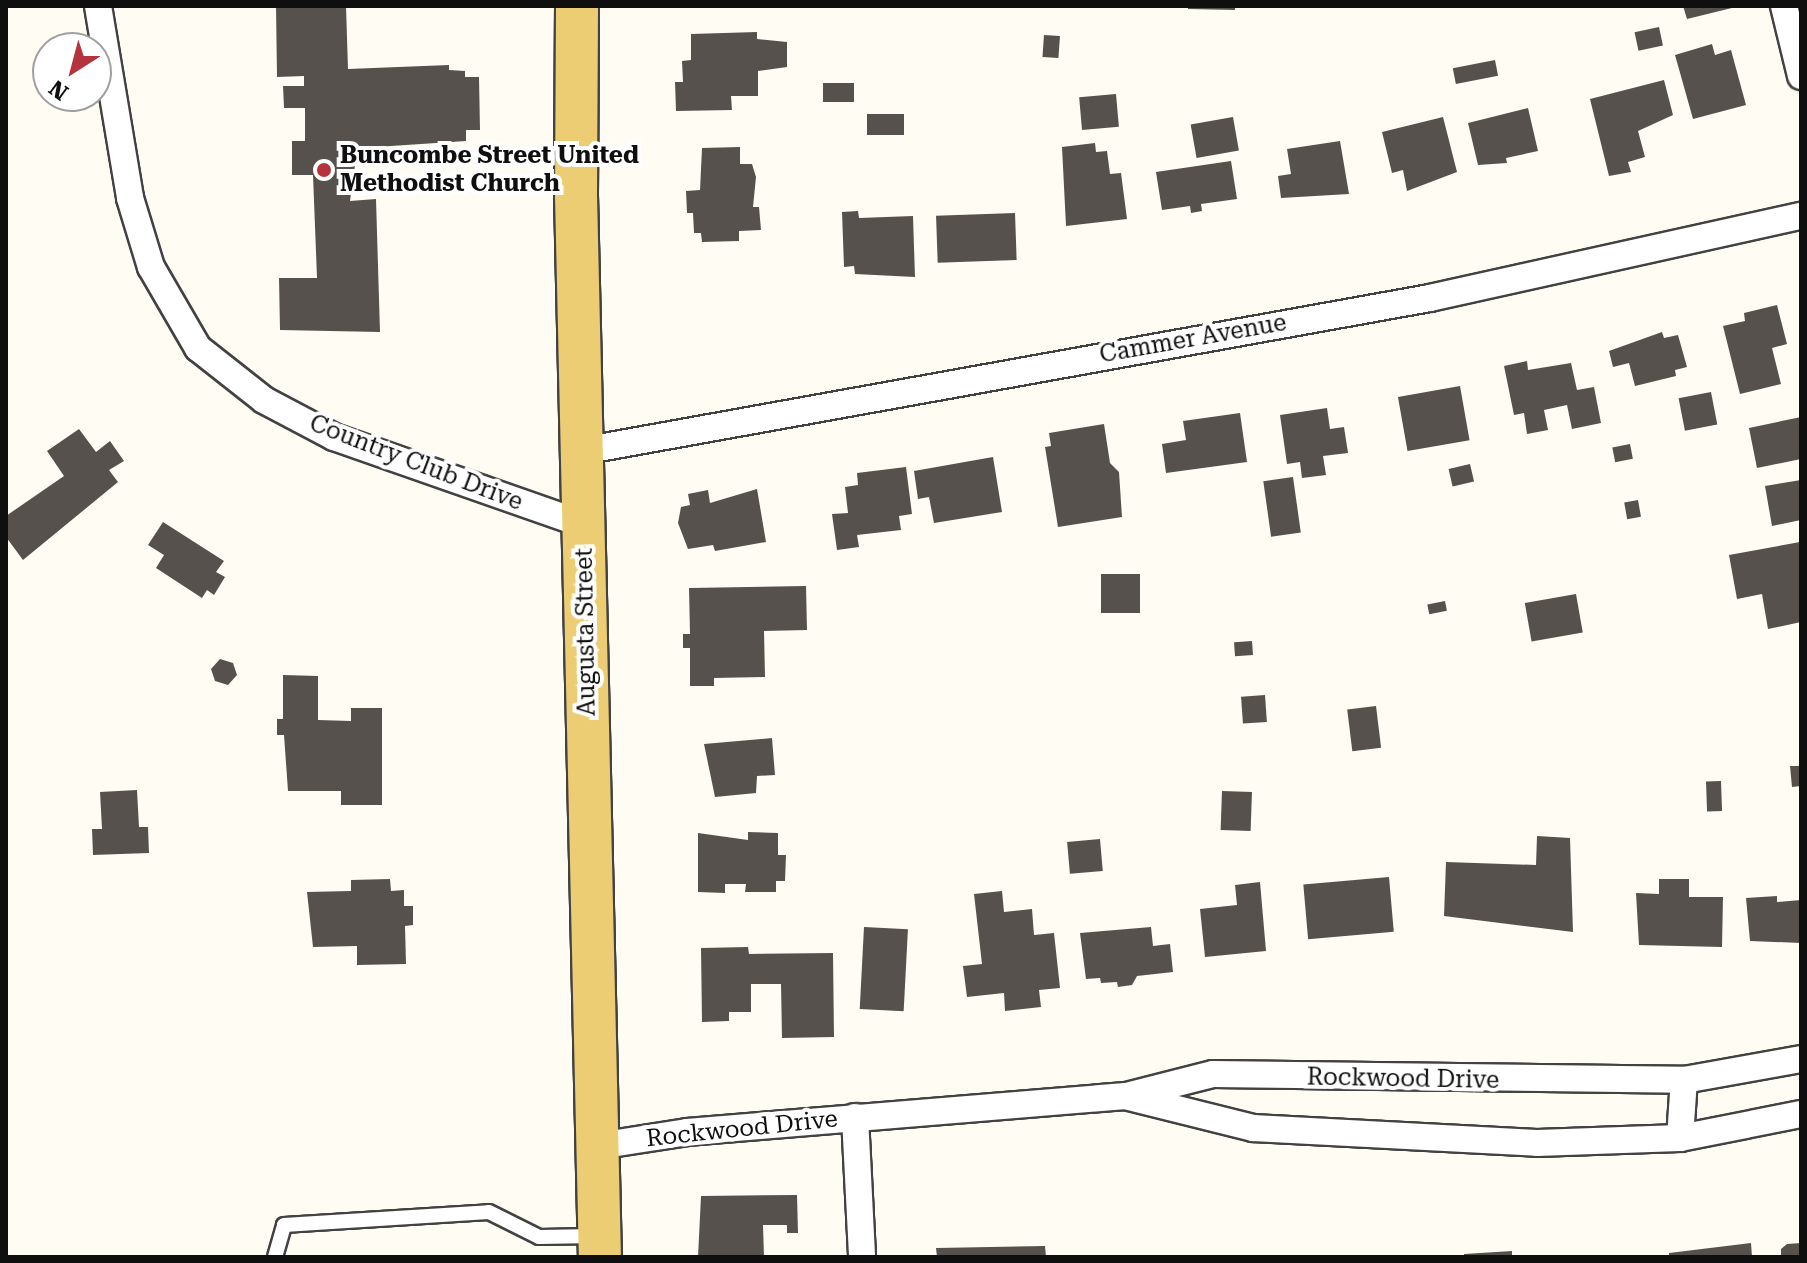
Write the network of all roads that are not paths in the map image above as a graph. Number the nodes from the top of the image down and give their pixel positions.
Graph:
1 (98, 6) edge
2 (577, 6) edge
3 (1784, 6) edge
4 (1801, 76) edge
5 (1801, 216) edge
6 (582, 451) junction
7 (583, 524) junction
8 (1801, 1059) edge
9 (1684, 1080) junction
10 (1126, 1096) junction
11 (1801, 1114) edge
12 (855, 1117) junction
13 (1680, 1138) junction
14 (598, 1146) junction
15 (599, 1246) edge
16 (275, 1257) edge
17 (862, 1257) edge

1 - 7 street, Country Club Drive
2 - 6 main road, Augusta Street
3 - 4 street
5 - 6 street, Cammer Avenue
6 - 7 main road, Augusta Street
7 - 14 main road, Augusta Street
8 - 9 street, Rockwood Drive
9 - 10 street, Rockwood Drive
9 - 13 street
10 - 12 street, Rockwood Drive
10 - 13 street, Rockwood Drive
11 - 13 street, Rockwood Drive
12 - 14 street, Rockwood Drive
12 - 17 street
14 - 15 main road, Augusta Street
15 - 16 lane

